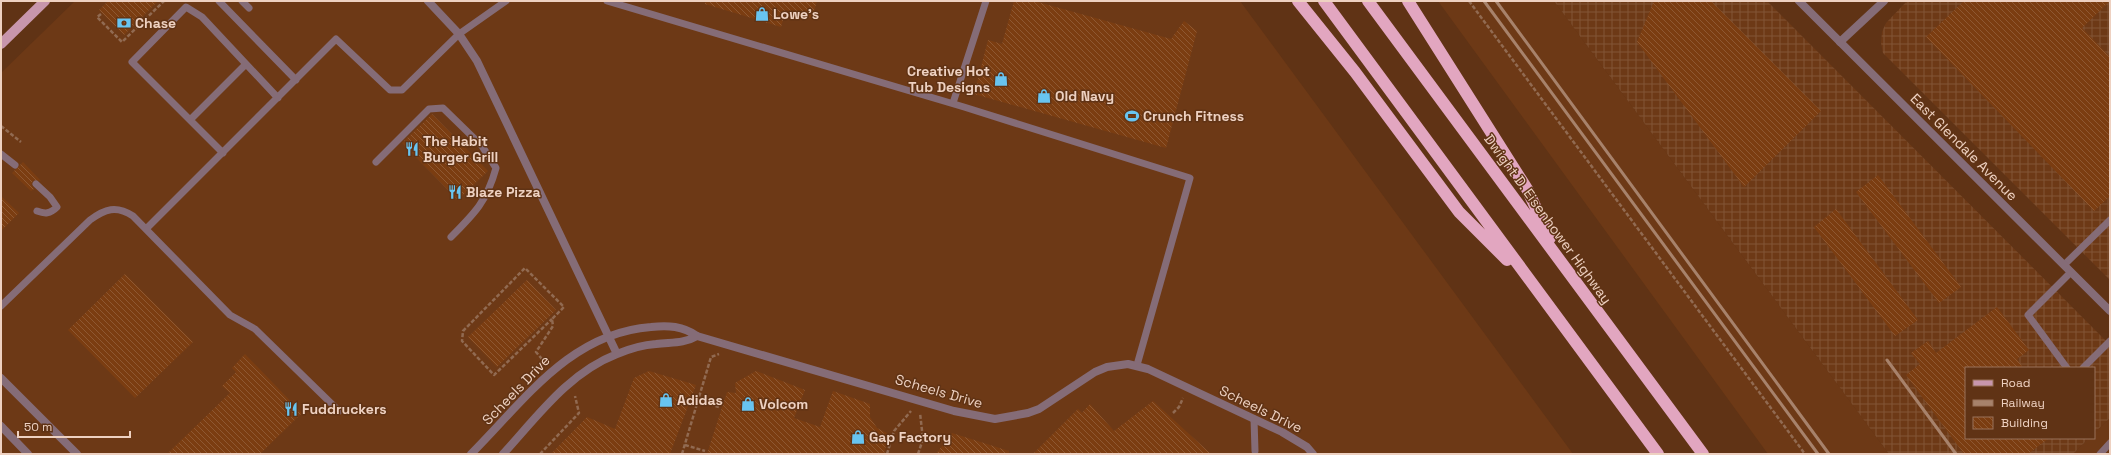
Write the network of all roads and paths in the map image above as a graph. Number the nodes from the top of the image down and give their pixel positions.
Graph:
1 (45, 1) edge
2 (164, 1) edge
3 (219, 1) edge
4 (242, 1) edge
5 (428, 1) edge
6 (506, 1) edge
7 (607, 1) edge
8 (986, 1) edge
9 (1298, 1) edge
10 (1324, 1) edge
11 (1368, 1) edge
12 (1408, 1) edge
13 (1469, 1) edge
14 (1799, 1) edge
15 (1884, 1) edge
16 (249, 8) dead end
17 (100, 14) dead end
18 (459, 34) junction
19 (1840, 42) junction
20 (1, 44) edge
21 (246, 64) junction
22 (296, 80) junction
23 (278, 98) junction
24 (953, 103) junction
25 (190, 120) junction
26 (1, 126) edge
27 (21, 142) dead end
28 (223, 153) junction
29 (1, 154) edge
30 (376, 162) dead end
31 (15, 165) dead end
32 (36, 184) dead end
33 (36, 211) dead end
34 (2110, 220) edge
35 (146, 229) junction
36 (451, 237) dead end
37 (1562, 263) junction
38 (2064, 265) junction
39 (2071, 272) junction
40 (1536, 289) junction
41 (1, 306) edge
42 (2110, 311) edge
43 (552, 319) junction
44 (608, 335) junction
45 (697, 336) junction
46 (2110, 341) edge
47 (721, 353) dead end
48 (617, 354) junction
49 (542, 358) dead end
50 (1137, 365) junction
51 (2066, 367) edge
52 (2084, 367) edge
53 (1, 378) edge
54 (1184, 395) dead end
55 (575, 396) dead end
56 (698, 400) junction
57 (719, 407) dead end
58 (911, 410) dead end
59 (339, 411) dead end
60 (920, 413) dead end
61 (1173, 413) dead end
62 (1254, 419) junction
63 (1, 426) edge
64 (684, 445) junction
65 (705, 451) dead end
66 (1255, 451) dead end
67 (28, 454) edge
68 (77, 454) edge
69 (471, 454) edge
70 (503, 454) edge
71 (540, 454) edge
72 (682, 454) edge
73 (887, 454) edge
74 (918, 454) edge
75 (1313, 454) edge
76 (1658, 454) edge
77 (1704, 454) edge
78 (1805, 454) edge

1 - 20 main road
2 - 17 path
3 - 22 lane
4 - 16 lane
5 - 18 street
6 - 18 lane
7 - 24 lane
8 - 24 lane
9 - 40 highway
10 - 40 highway
11 - 37 highway, Dwight D. Eisenhower Highway
12 - 37 highway
13 - 78 path
14 - 19 street, East Glendale Avenue
15 - 19 street
18 - 22 lane
18 - 44 street
19 - 38 street, East Glendale Avenue
21 - 23 lane
21 - 25 lane
21 - 25 lane
22 - 23 lane
23 - 28 lane
24 - 50 lane
25 - 28 lane
26 - 27 path
28 - 35 lane
29 - 31 lane
30 - 36 lane
32 - 33 lane
34 - 38 lane
35 - 41 lane
35 - 59 lane
37 - 77 highway, Dwight D. Eisenhower Highway
38 - 39 street, East Glendale Avenue
39 - 42 street, East Glendale Avenue
39 - 51 lane
40 - 76 highway
43 - 43 path
43 - 49 path
44 - 45 street, Scheels Drive
44 - 48 street
44 - 69 street, Scheels Drive
45 - 48 street
45 - 50 street, Scheels Drive
46 - 52 lane
47 - 56 path
48 - 70 street
50 - 62 street, Scheels Drive
53 - 68 street
54 - 61 path
55 - 71 path
56 - 57 path
56 - 64 path
58 - 73 path
60 - 74 path
62 - 66 lane
62 - 75 street, Scheels Drive
63 - 67 street
64 - 65 path
64 - 72 path

